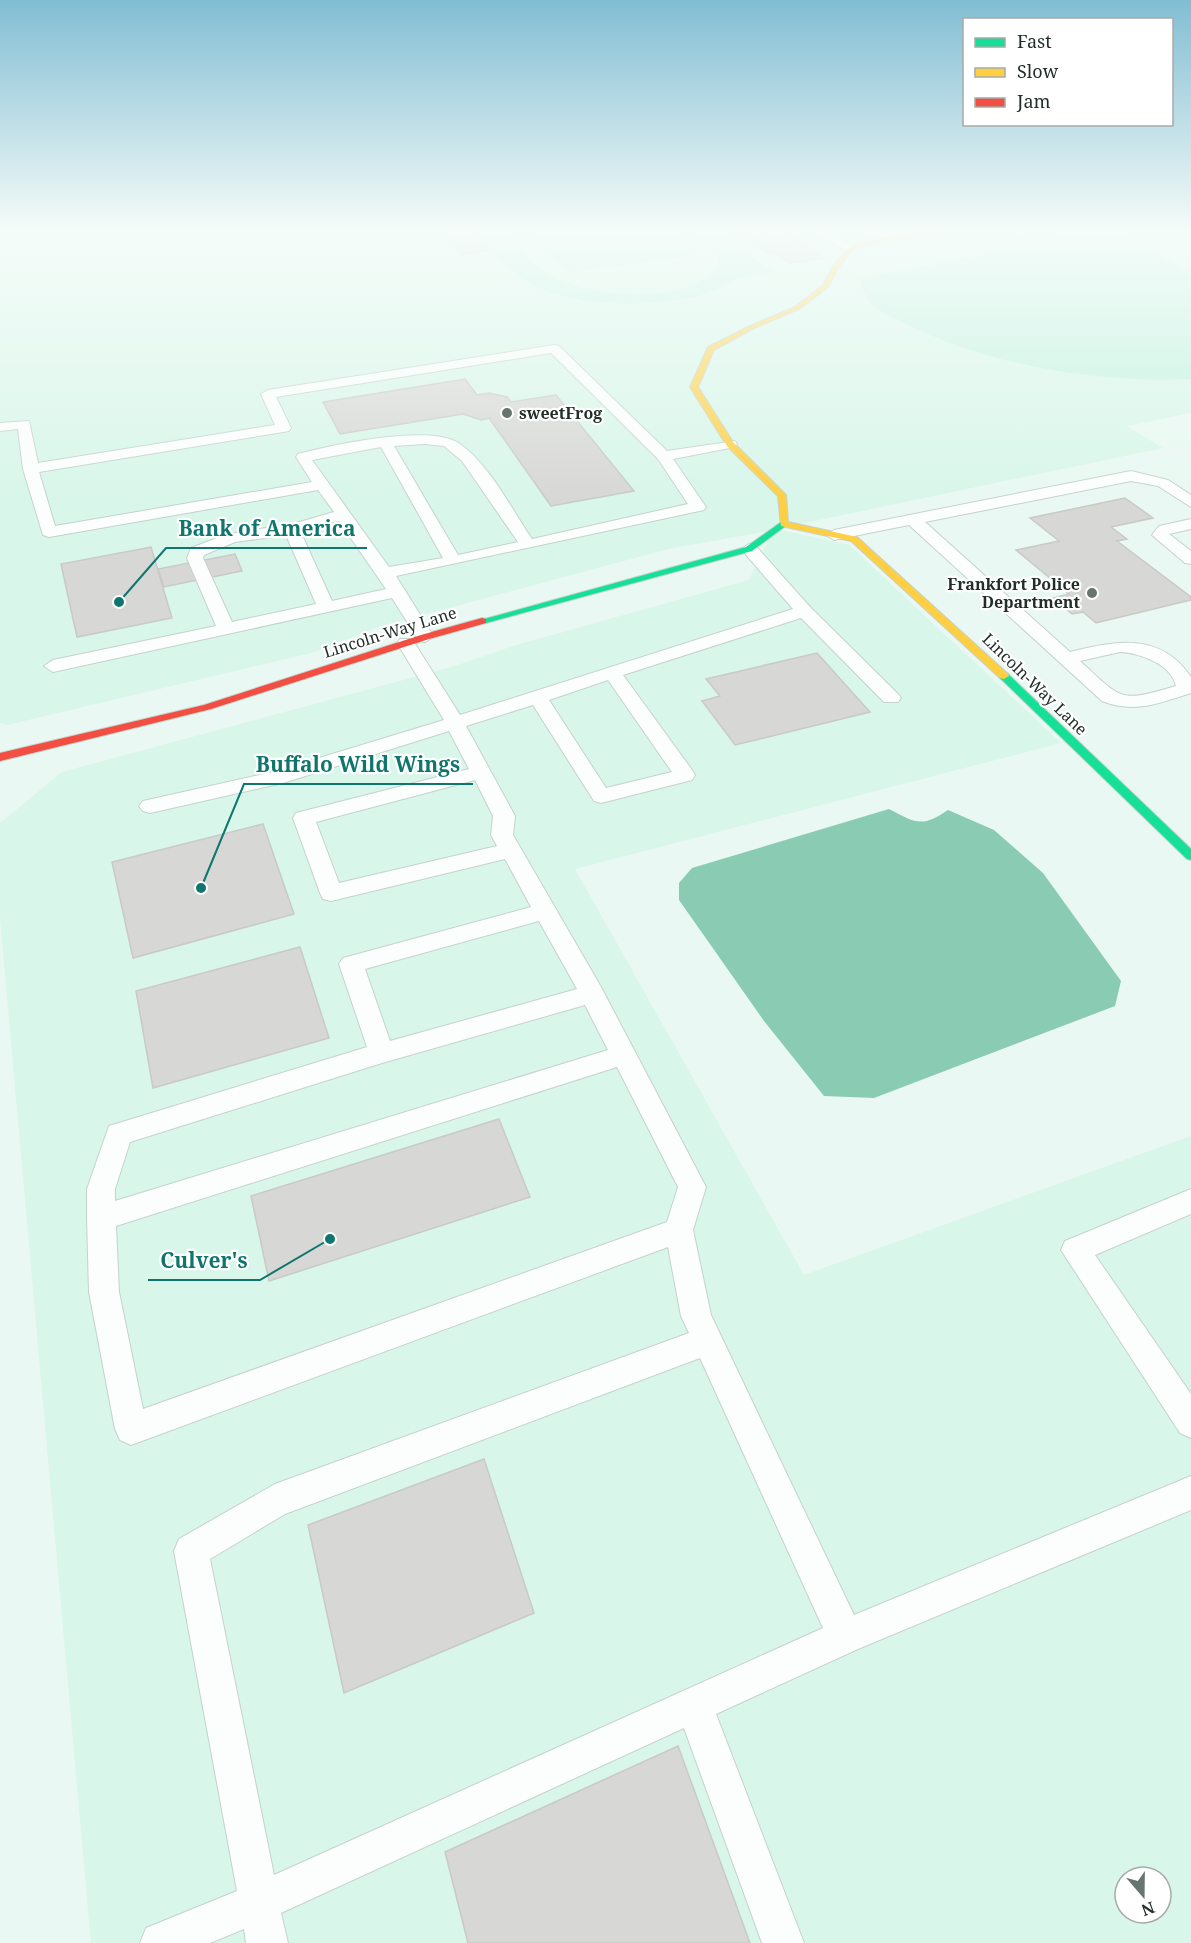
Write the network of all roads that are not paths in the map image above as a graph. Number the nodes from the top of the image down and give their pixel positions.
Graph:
1 (769, 320) edge
2 (0, 427) edge
3 (293, 442) junction
4 (385, 442) junction
5 (730, 444) junction
6 (664, 456) junction
7 (31, 470) junction
8 (322, 485) junction
9 (1191, 502) edge
10 (343, 515) junction
11 (912, 519) junction
12 (784, 524) junction
13 (1191, 524) edge
14 (298, 528) junction
15 (834, 535) junction
16 (528, 544) junction
17 (749, 549) junction
18 (1191, 559) edge
19 (453, 561) junction
20 (385, 573) junction
21 (397, 592) junction
22 (326, 607) junction
23 (804, 611) junction
24 (226, 629) junction
25 (425, 637) junction
26 (406, 643) junction
27 (1064, 658) junction
28 (53, 666) dead end
29 (612, 673) junction
30 (538, 697) junction
31 (891, 698) dead end
32 (455, 723) junction
33 (0, 757) edge
34 (480, 772) junction
35 (150, 806) dead end
36 (510, 850) junction
37 (1191, 856) edge
38 (546, 911) junction
39 (592, 994) junction
40 (382, 1053) junction
41 (624, 1055) junction
42 (1191, 1201) edge
43 (101, 1218) junction
44 (679, 1230) junction
45 (707, 1341) junction
46 (1191, 1422) edge
47 (1191, 1492) edge
48 (845, 1636) junction
49 (695, 1707) junction
50 (260, 1902) junction
51 (161, 1943) edge
52 (267, 1943) edge
53 (783, 1943) edge

1 - 5 street
2 - 7 lane
3 - 4 lane
3 - 6 lane
3 - 7 lane
3 - 8 lane
4 - 16 lane
4 - 19 lane
5 - 6 lane
5 - 12 street
6 - 16 lane
7 - 8 lane
8 - 10 lane
9 - 11 lane
10 - 14 lane
10 - 20 lane
11 - 15 lane
11 - 27 lane
12 - 15 street, Lincoln-Way Lane
12 - 17 street, Lincoln-Way Lane
13 - 18 lane
14 - 22 lane
14 - 24 lane
15 - 37 street, Lincoln-Way Lane
16 - 19 lane
17 - 23 lane
17 - 25 street, Lincoln-Way Lane
19 - 20 lane
20 - 21 lane
21 - 22 lane
21 - 25 lane
22 - 24 lane
23 - 29 lane
23 - 31 lane
24 - 28 lane
25 - 26 street, Lincoln-Way Lane
26 - 32 lane
26 - 33 street, Lincoln-Way Lane
27 - 27 lane
29 - 30 lane
29 - 30 lane
30 - 32 lane
32 - 34 lane
32 - 35 lane
34 - 36 lane
34 - 36 lane
36 - 38 lane
38 - 39 lane
38 - 40 lane
39 - 40 lane
39 - 41 lane
40 - 43 lane
41 - 43 lane
41 - 44 lane
42 - 46 lane
43 - 44 lane
44 - 45 lane
45 - 48 lane
45 - 50 lane
47 - 48 lane
48 - 49 lane
49 - 50 lane
49 - 53 lane
50 - 51 lane
50 - 52 lane

